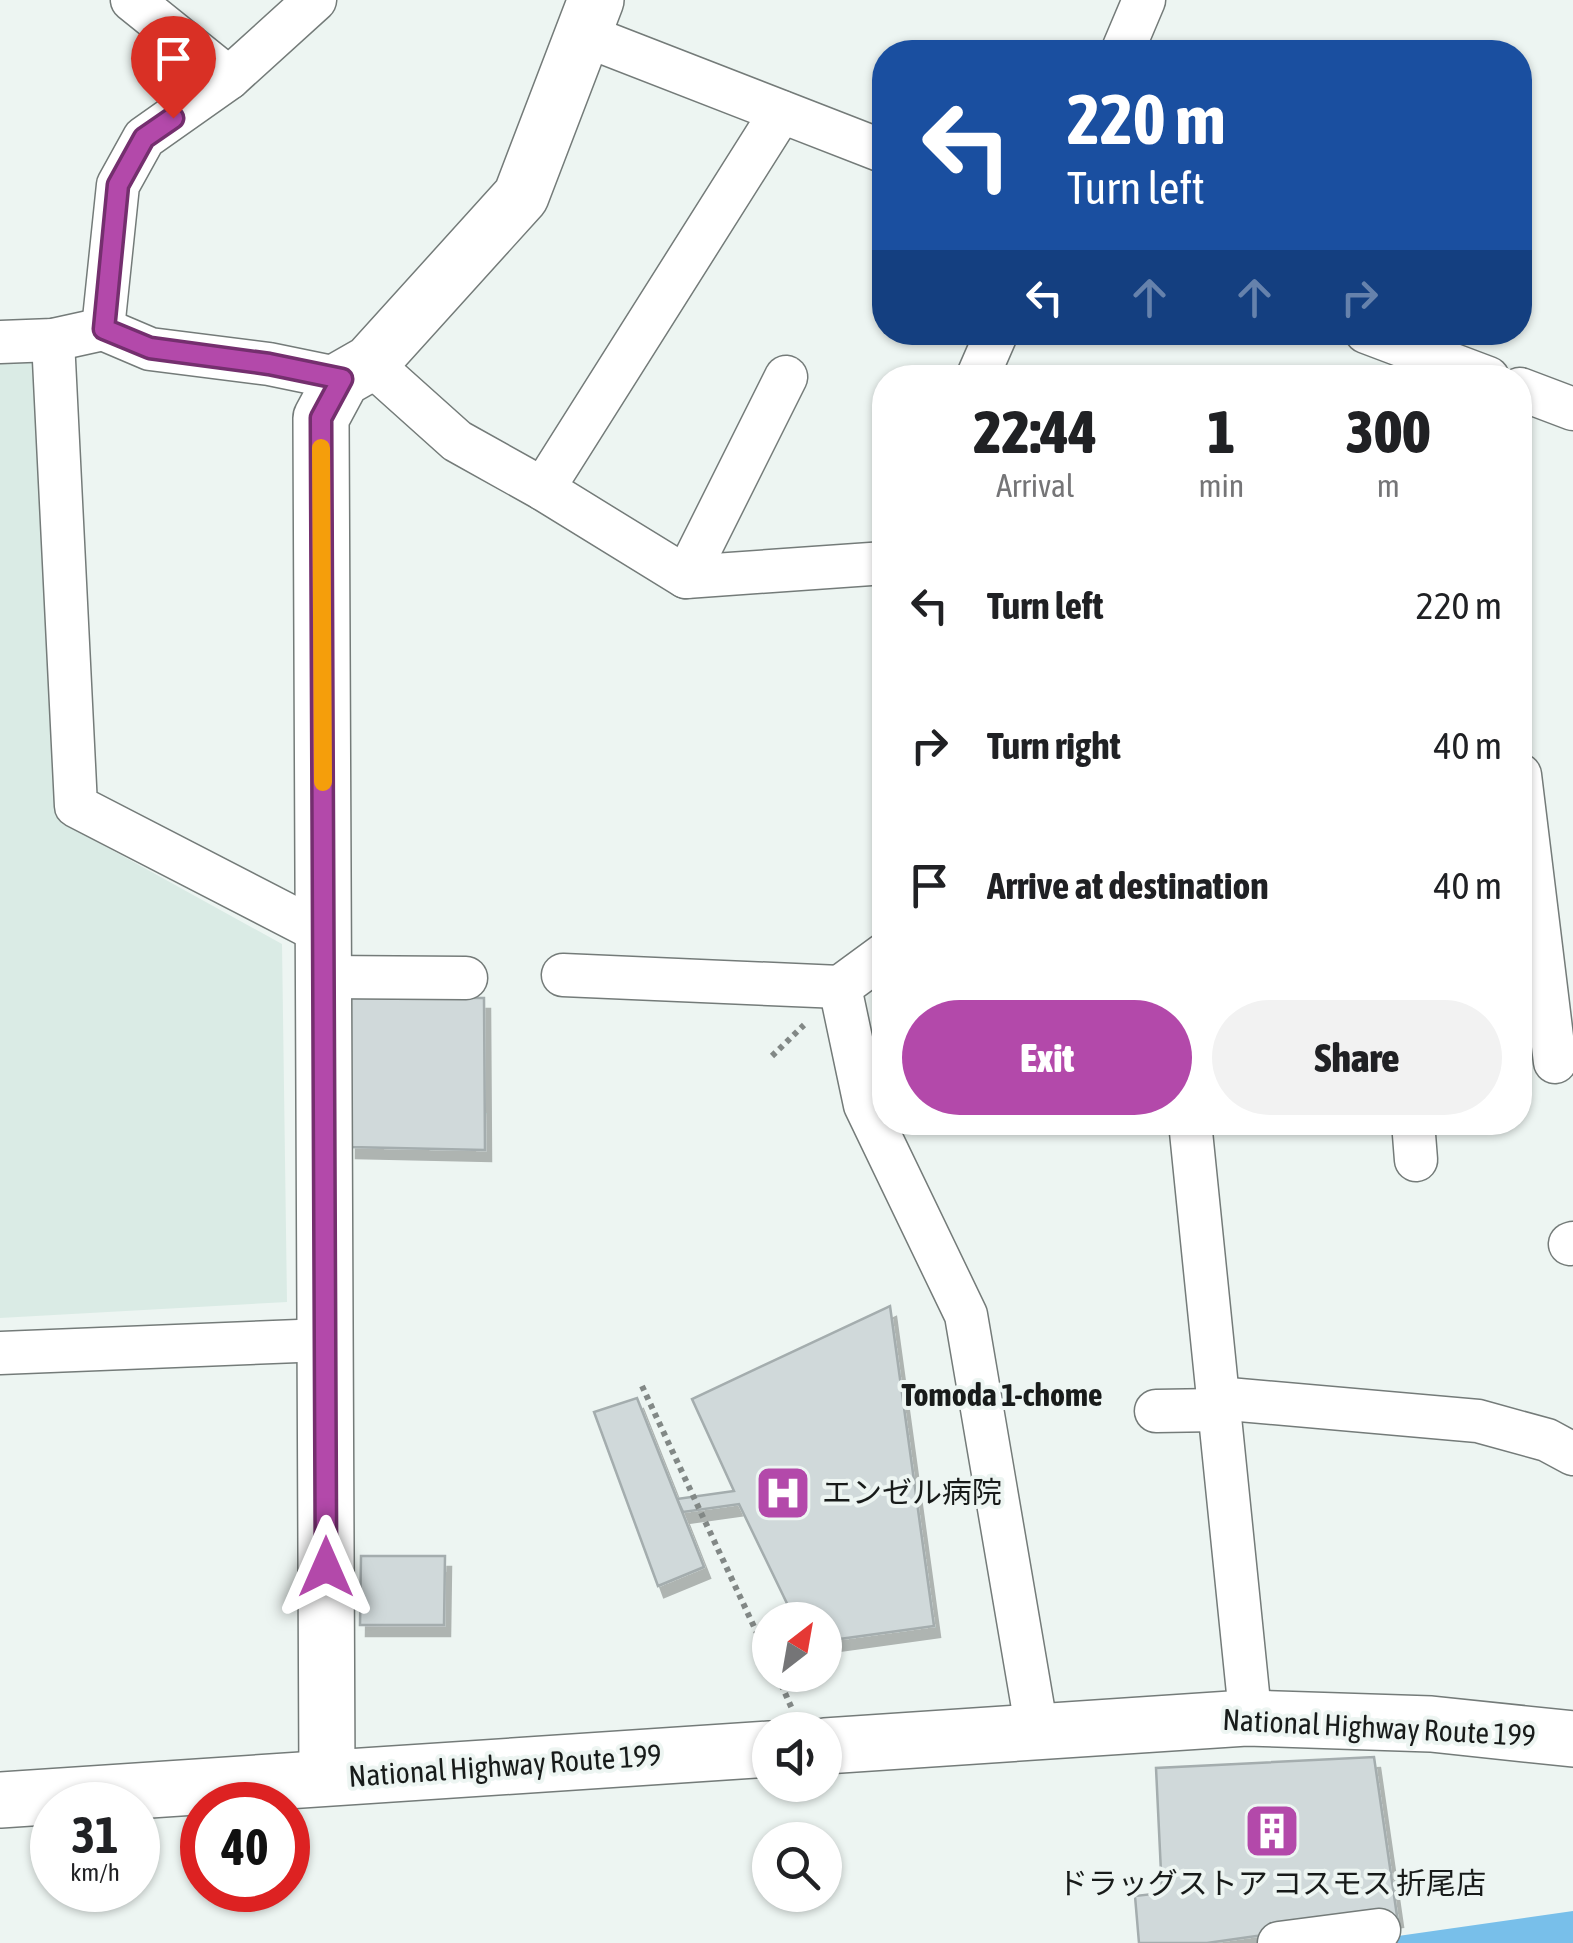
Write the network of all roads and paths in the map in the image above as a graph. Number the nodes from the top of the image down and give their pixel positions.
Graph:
1 (132, 0) edge
2 (315, 0) edge
3 (1144, 0) edge
4 (590, 18) edge
5 (1127, 40) edge
6 (230, 78) junction
7 (782, 112) junction
8 (872, 147) edge
9 (104, 329) junction
10 (54, 340) junction
11 (0, 342) edge
12 (1399, 345) edge
13 (1450, 365) edge
14 (356, 371) junction
15 (786, 377) dead end
16 (1532, 394) edge
17 (1573, 409) edge
18 (543, 489) junction
19 (872, 563) edge
20 (686, 577) junction
21 (1532, 894) edge
22 (324, 955) junction
23 (872, 964) edge
24 (563, 975) dead end
25 (466, 978) dead end
26 (840, 987) junction
27 (1549, 1062) edge
28 (872, 1120) edge
29 (879, 1135) edge
30 (1192, 1143) edge
31 (324, 1340) junction
32 (0, 1353) edge
33 (642, 1386) dead end
34 (1218, 1404) junction
35 (1156, 1411) dead end
36 (1573, 1454) edge
37 (752, 1622) edge
38 (1246, 1718) junction
39 (1037, 1732) junction
40 (842, 1738) edge
41 (1573, 1739) edge
42 (752, 1743) edge
43 (326, 1777) junction
44 (0, 1800) edge
45 (1378, 1930) dead end
46 (1279, 1943) edge

1 - 6 street
2 - 6 street
3 - 5 street
4 - 7 street
4 - 14 main road
6 - 9 street
7 - 8 street
7 - 18 street
9 - 10 street
9 - 14 street
10 - 11 street
10 - 22 street
12 - 13 street
14 - 18 street
14 - 22 main road
15 - 20 street
16 - 17 street
18 - 20 street
19 - 20 street
21 - 27 street
22 - 25 street
22 - 31 main road
23 - 26 street
24 - 26 street
26 - 28 street
29 - 39 street
30 - 34 street
31 - 32 street
31 - 43 main road
33 - 37 path
34 - 35 street
34 - 36 street
34 - 38 street
38 - 39 main road, National Highway Route 199
38 - 41 main road, National Highway Route 199
39 - 40 main road, National Highway Route 199
42 - 43 main road, National Highway Route 199
43 - 44 main road, National Highway Route 199
45 - 46 street

